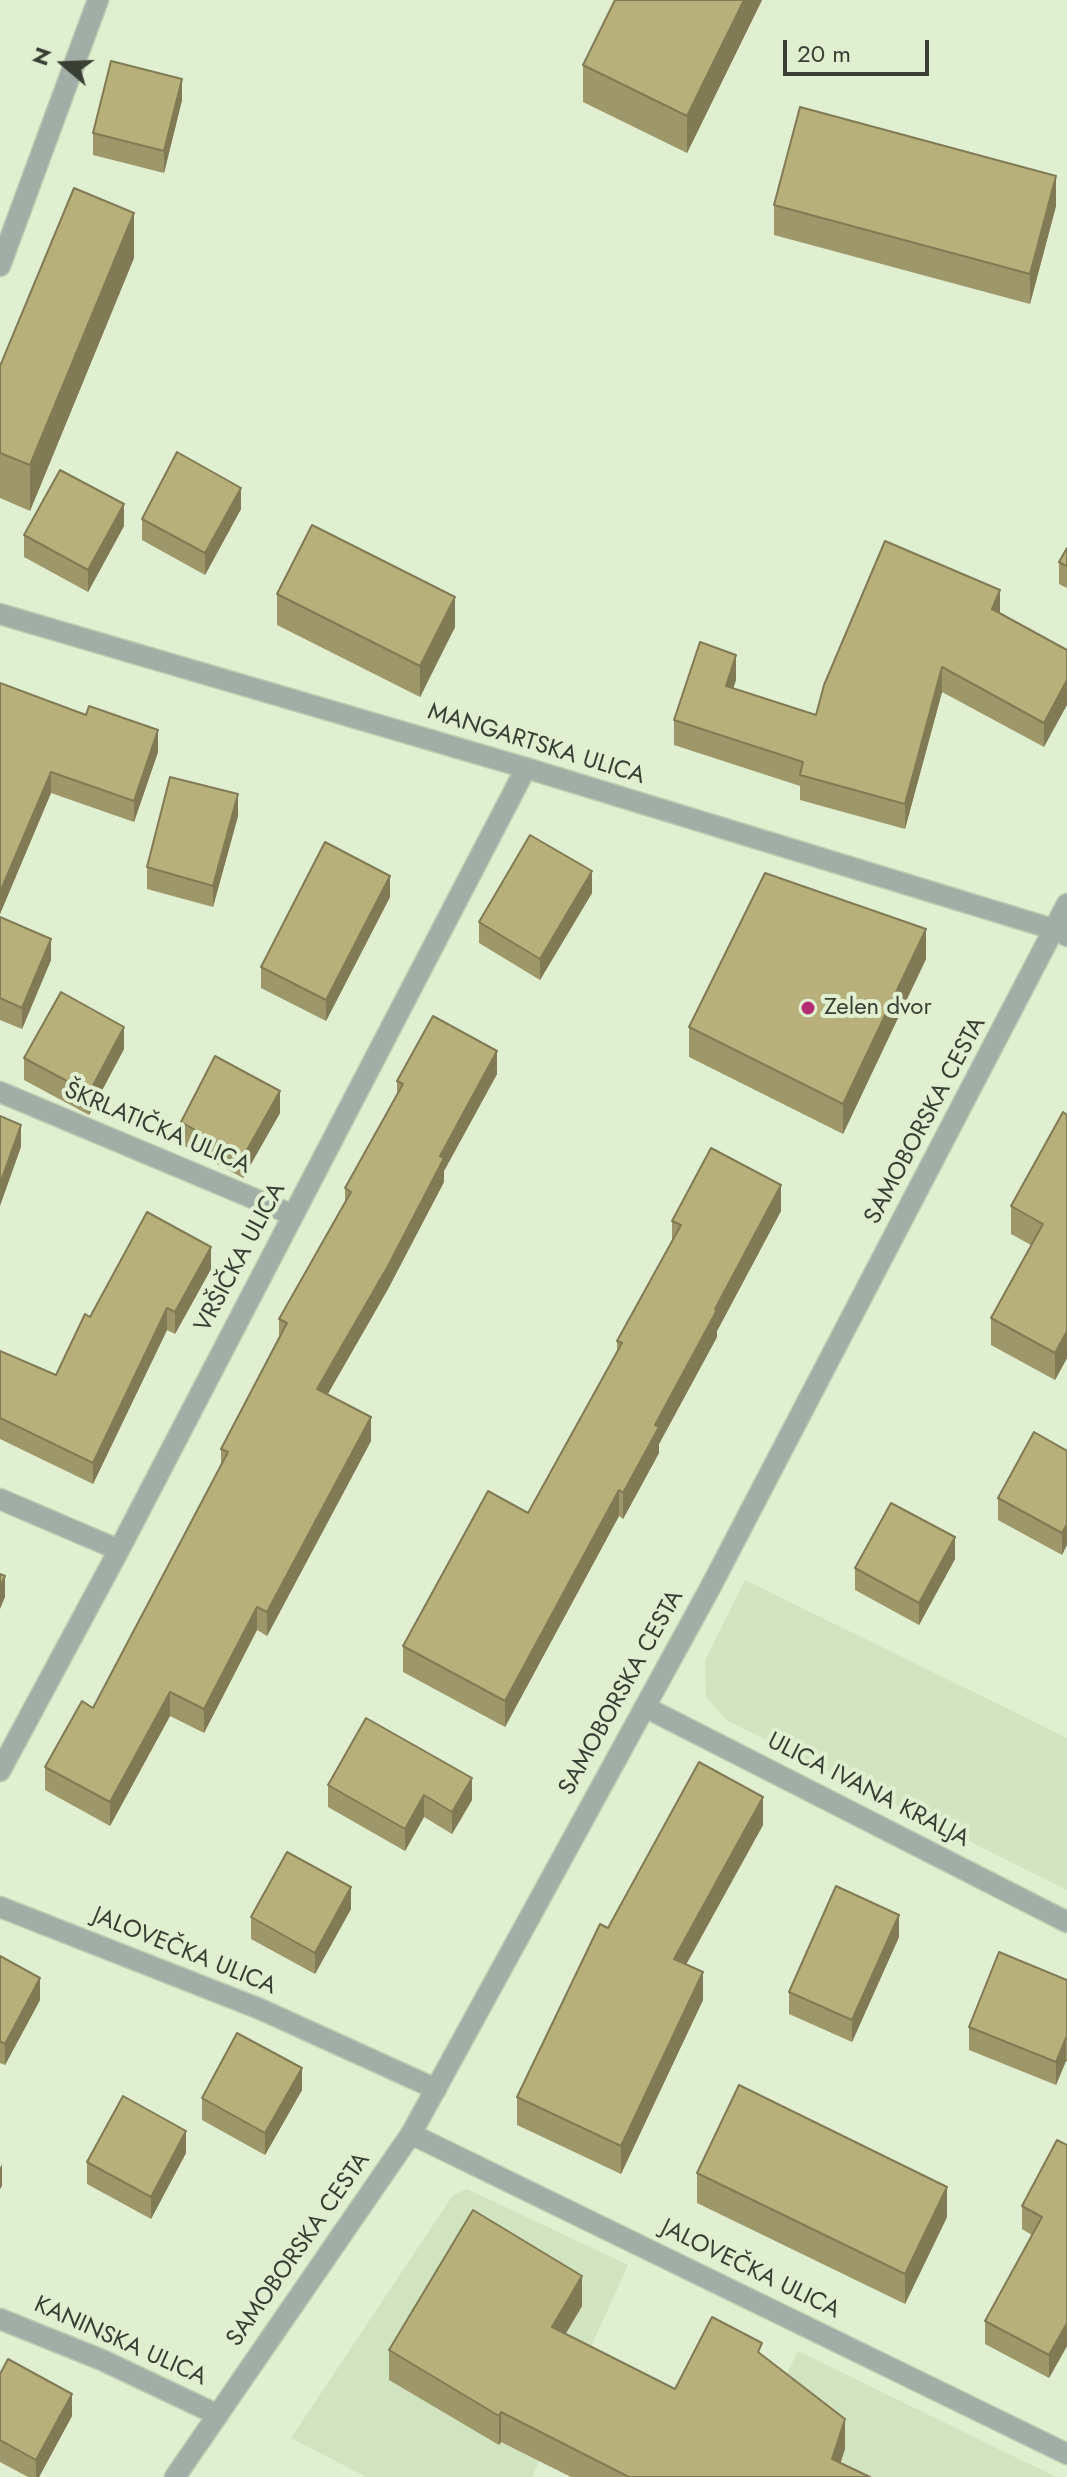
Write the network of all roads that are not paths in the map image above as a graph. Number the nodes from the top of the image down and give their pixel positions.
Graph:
1 (98, 0) edge
2 (0, 266) edge
3 (0, 614) edge
4 (526, 768) junction
5 (1067, 904) edge
6 (1061, 933) edge
7 (0, 1092) edge
8 (293, 1215) junction
9 (0, 1499) edge
10 (119, 1550) junction
11 (645, 1707) junction
12 (0, 1771) edge
13 (0, 1907) edge
14 (1067, 1922) edge
15 (436, 2089) junction
16 (411, 2134) junction
17 (0, 2319) edge
18 (218, 2415) junction
19 (1067, 2454) edge
20 (175, 2477) edge

1 - 2 street
3 - 4 street, MANGARTSKA ULICA
4 - 6 street, MANGARTSKA ULICA
4 - 8 street, VRŠIČKA ULICA
5 - 6 street, SAMOBORSKA CESTA
6 - 11 street, SAMOBORSKA CESTA
7 - 8 street, ŠKRLATIČKA ULICA
8 - 10 street, VRŠIČKA ULICA
9 - 10 street
10 - 12 street, VRŠIČKA ULICA
11 - 14 street, ULICA IVANA KRALJA
11 - 15 street, SAMOBORSKA CESTA
13 - 15 street, JALOVEČKA ULICA
15 - 16 street, SAMOBORSKA CESTA
16 - 18 street, SAMOBORSKA CESTA
16 - 19 street, JALOVEČKA ULICA
17 - 18 street, KANINSKA ULICA
18 - 20 street, SAMOBORSKA CESTA

